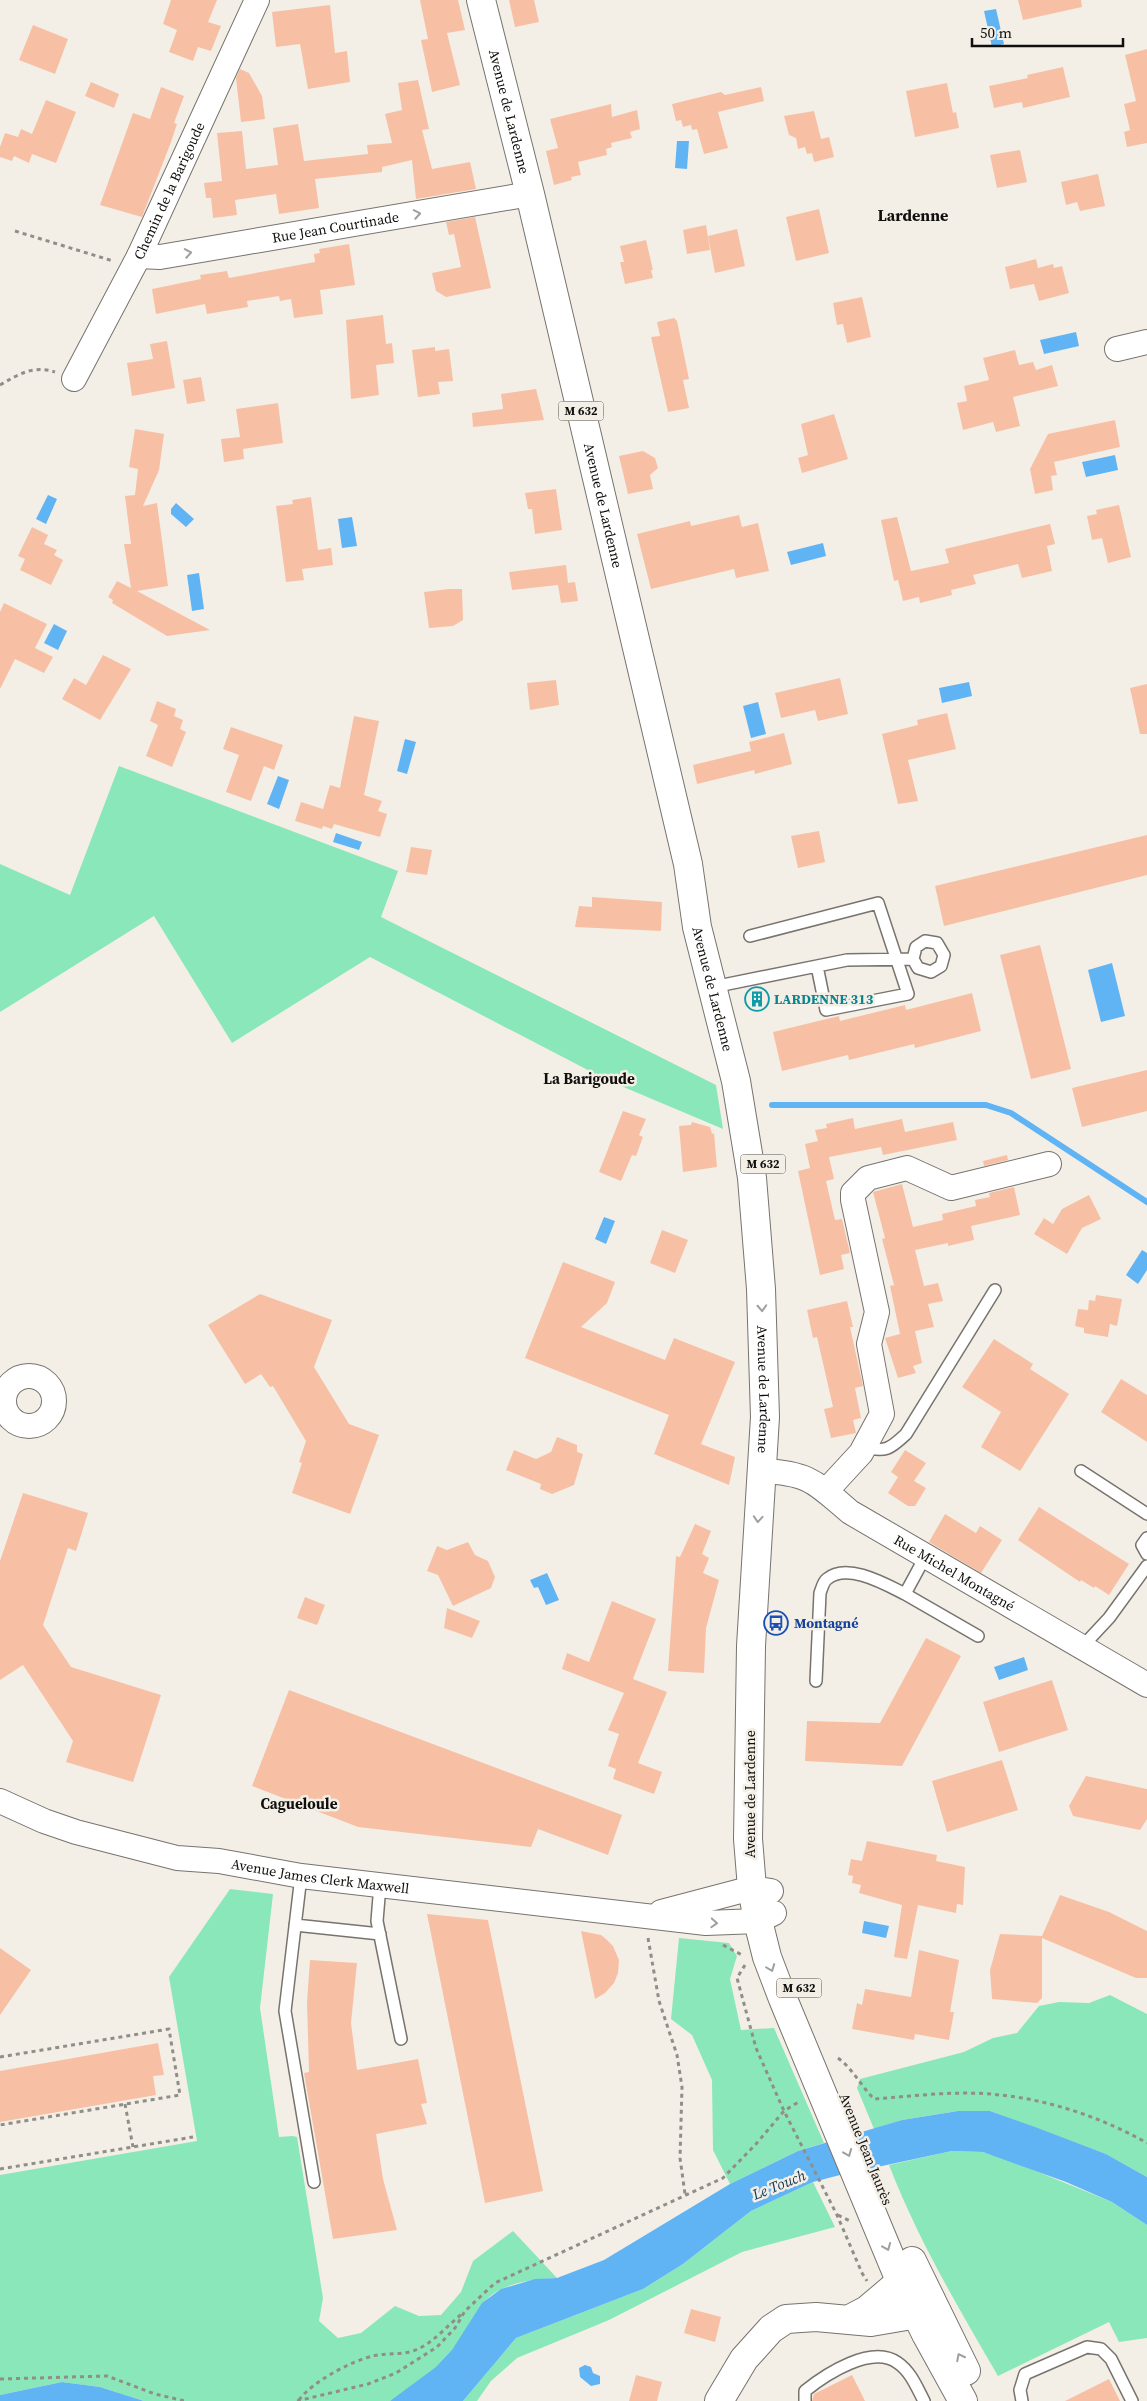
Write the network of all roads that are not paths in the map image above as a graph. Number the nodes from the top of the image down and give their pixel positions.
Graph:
1 (258, 0) edge
2 (481, 0) edge
3 (530, 194) junction
4 (136, 262) junction
5 (1147, 342) edge
6 (1117, 349) dead end
7 (74, 378) road end
8 (750, 936) dead end
9 (913, 959) dead end
10 (896, 960) junction
11 (817, 966) junction
12 (720, 986) junction
13 (1049, 1164) dead end
14 (995, 1290) dead end
15 (864, 1447) junction
16 (771, 1471) junction
17 (1081, 1471) dead end
18 (826, 1491) junction
19 (1147, 1514) edge
20 (1147, 1538) edge
21 (1147, 1554) edge
22 (926, 1556) junction
23 (1147, 1566) edge
24 (904, 1594) junction
25 (978, 1636) dead end
26 (1081, 1648) junction
27 (816, 1682) dead end
28 (1147, 1685) edge
29 (0, 1801) edge
30 (301, 1876) junction
31 (380, 1885) junction
32 (764, 1903) junction
33 (648, 1923) junction
34 (296, 1925) junction
35 (380, 1934) junction
36 (401, 2039) dead end
37 (314, 2182) dead end
38 (916, 2293) junction
39 (719, 2401) edge
40 (805, 2401) edge
41 (924, 2401) edge
42 (963, 2401) edge
43 (981, 2401) edge
44 (1022, 2401) edge
45 (1132, 2401) edge

1 - 4 street, Chemin de la Barigoude
2 - 3 main road, Avenue de Lardenne / M 632
4 -> 3 street, Rue Jean Courtinade
3 - 12 main road, Avenue de Lardenne / M 632
4 - 7 street, Chemin de la Barigoude
5 - 6 street
8 - 10 lane
9 - 10 lane
10 - 11 lane
10 - 11 lane
11 - 12 lane
12 - 16 main road, Avenue de Lardenne / M 632
13 - 15 street
14 - 15 lane
15 - 18 street
16 - 18 street, Rue Michel Montagné
16 - 32 main road, Avenue de Lardenne / M 632
17 - 19 lane
18 - 22 street, Rue Michel Montagné
20 - 21 lane
22 - 24 lane
22 - 26 street, Rue Michel Montagné
23 - 26 lane
24 - 25 lane
24 - 27 lane
26 - 28 street, Rue Michel Montagné
29 - 30 street, Avenue James Clerk Maxwell
30 - 31 street, Avenue James Clerk Maxwell
30 - 34 lane
31 - 33 street, Avenue James Clerk Maxwell
31 - 35 lane
32 - 33 street, Avenue James Clerk Maxwell
33 -> 32 street, Avenue James Clerk Maxwell
32 - 38 main road, Avenue Jean Jaurès / M 632
34 - 35 lane
34 - 37 lane
35 - 36 lane
38 - 39 main road
38 - 42 main road, Avenue Jean Jaurès / M 632
43 -> 38 main road, Avenue Jean Jaurès / M 632
40 - 41 lane
44 - 45 lane

